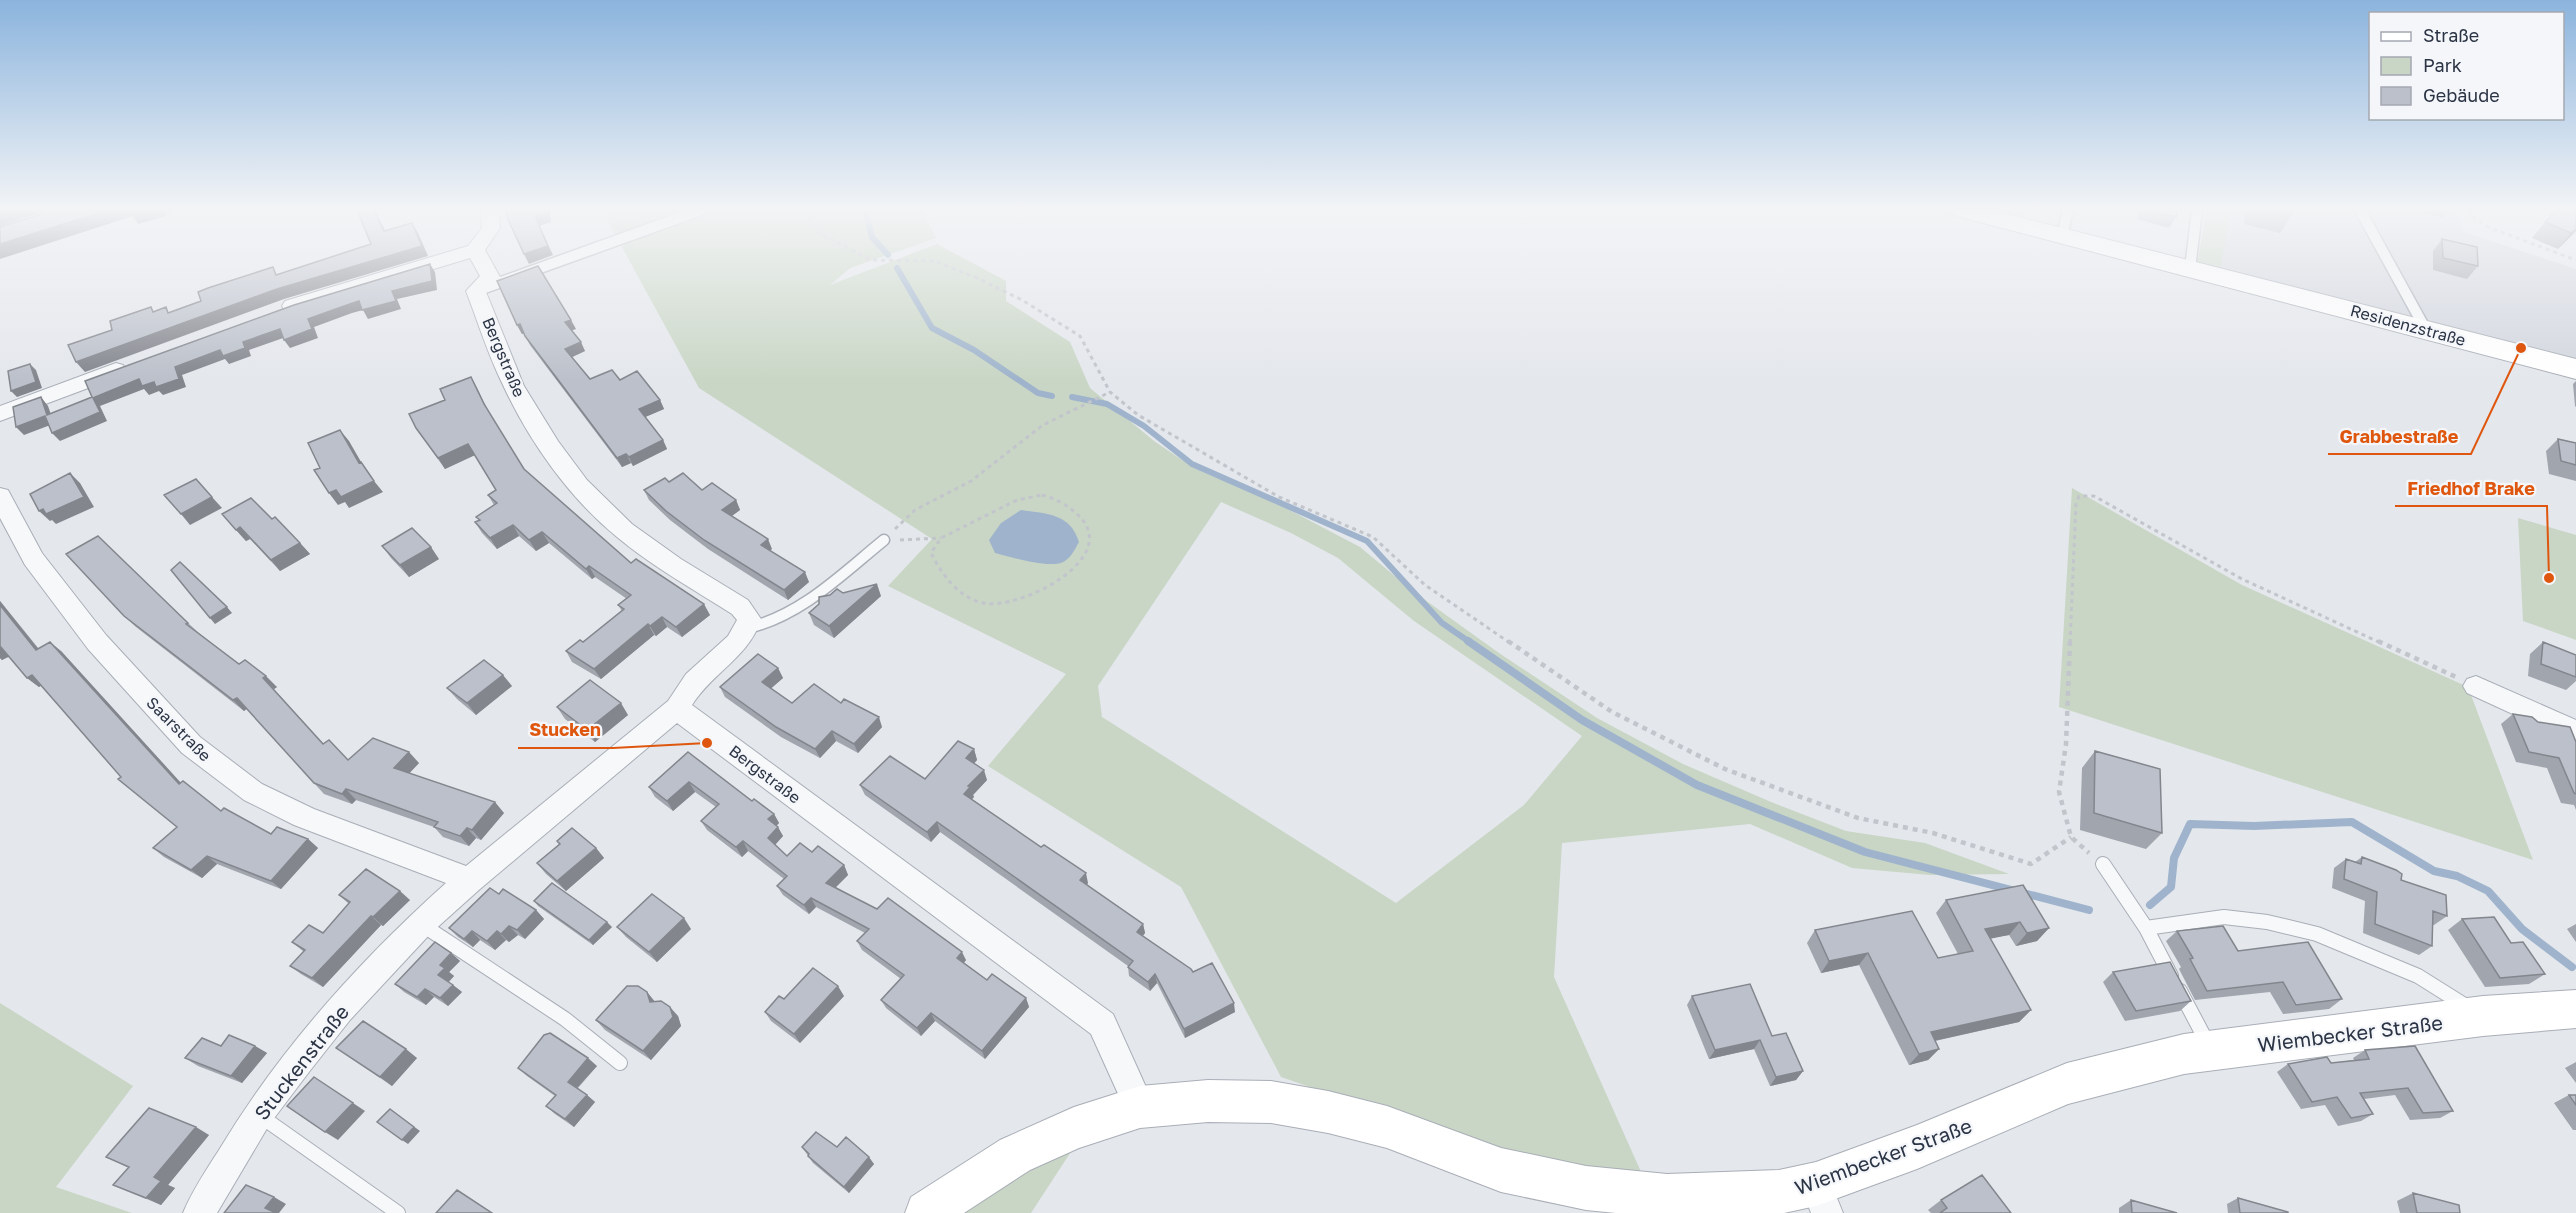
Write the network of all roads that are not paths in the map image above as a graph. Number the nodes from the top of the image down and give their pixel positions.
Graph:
1 (417, 267) edge
2 (484, 267) edge
3 (544, 267) edge
4 (2186, 267) edge
5 (2391, 267) edge
6 (2190, 268) joint
7 (476, 291) junction
8 (270, 314) edge
9 (2426, 330) junction
10 (139, 362) edge
11 (2576, 369) edge
12 (0, 414) edge
13 (0, 496) edge
14 (884, 540) road end
15 (748, 628) junction
16 (2476, 686) road end
17 (677, 708) junction
18 (2576, 732) edge
19 (2103, 864) road end
20 (470, 880) junction
21 (421, 924) junction
22 (2146, 928) junction
23 (2576, 1008) edge
24 (2483, 1016) junction
25 (2212, 1050) junction
26 (620, 1063) dead end
27 (1140, 1107) junction
28 (258, 1114) junction
29 (1822, 1198) edge
30 (199, 1213) edge
31 (398, 1213) edge
32 (927, 1213) edge

1 - 8 street
2 - 7 street
3 - 7 lane
4 - 6 street, Residenzstraße
5 - 9 lane
6 - 9 street, Residenzstraße
7 - 15 street, Bergstraße
9 - 11 street, Residenzstraße
10 - 12 street
13 - 20 street, Saarstraße
14 - 15 lane
15 - 17 street
16 - 18 street
17 - 20 street, Stuckenstraße
17 - 27 street, Bergstraße
19 - 22 lane
20 - 21 street, Stuckenstraße
21 - 26 lane
21 - 28 street, Stuckenstraße
22 - 24 lane
22 - 25 lane
23 - 24 street, Wiembecker Straße
24 - 25 street, Wiembecker Straße
25 - 29 street, Wiembecker Straße
27 - 29 street, Wiembecker Straße
27 - 32 street, Wiembecker Straße
28 - 30 street, Stuckenstraße
28 - 31 lane

